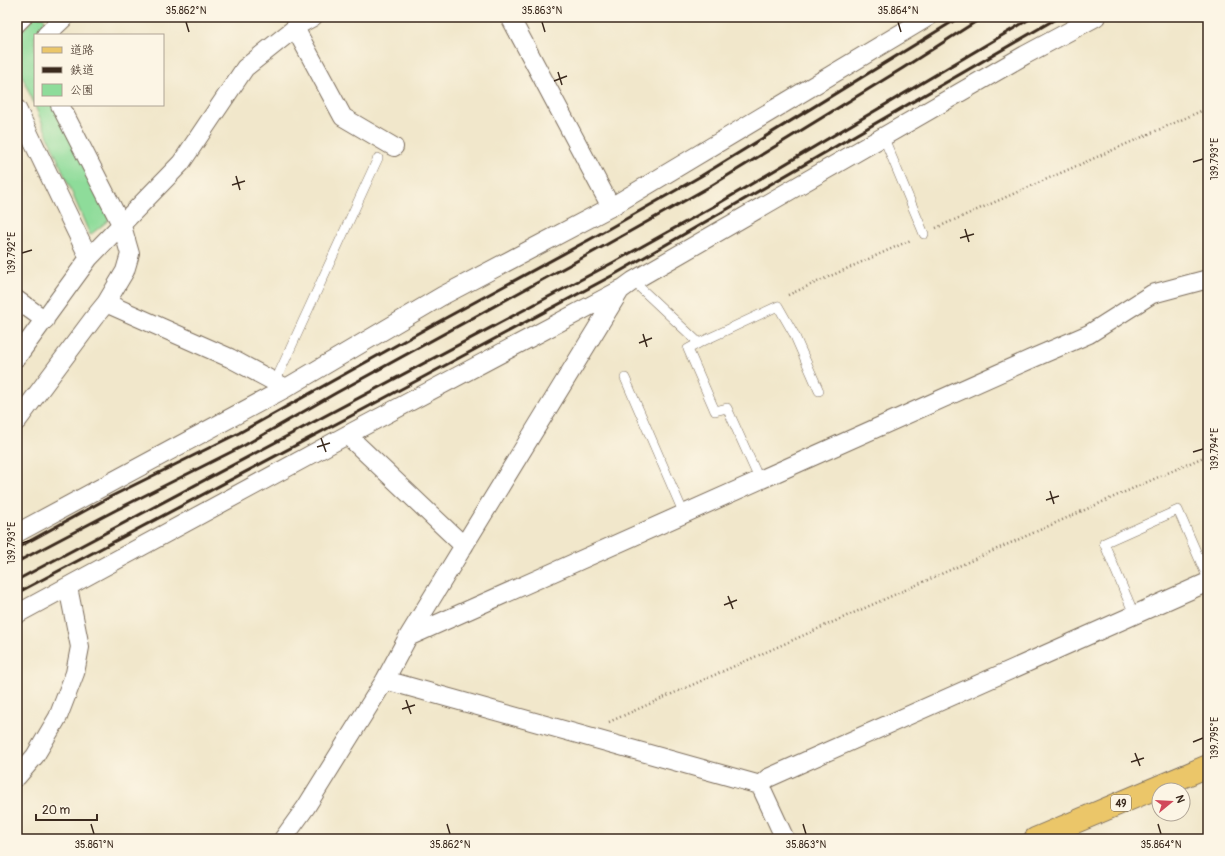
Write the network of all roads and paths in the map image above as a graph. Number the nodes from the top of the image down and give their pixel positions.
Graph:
1 (23, 17) edge
2 (65, 17) edge
3 (510, 17) edge
4 (928, 17) edge
5 (1096, 17) edge
6 (301, 22) edge
7 (17, 23) edge
8 (47, 34) edge
9 (61, 106) edge
10 (1208, 108) edge
11 (17, 109) edge
12 (882, 136) junction
13 (394, 147) dead end
14 (378, 158) dead end
15 (611, 207) junction
16 (122, 226) junction
17 (924, 234) junction
18 (89, 258) junction
19 (1208, 279) edge
20 (628, 285) junction
21 (17, 300) edge
22 (106, 304) junction
23 (778, 306) junction
24 (45, 320) junction
25 (699, 343) junction
26 (17, 357) edge
27 (625, 378) dead end
28 (281, 385) junction
29 (818, 391) dead end
30 (17, 421) edge
31 (347, 435) junction
32 (1208, 455) edge
33 (760, 481) junction
34 (684, 514) junction
35 (17, 533) edge
36 (464, 546) junction
37 (1208, 578) edge
38 (1208, 582) edge
39 (68, 587) junction
40 (17, 614) edge
41 (1134, 614) junction
42 (408, 637) junction
43 (385, 680) junction
44 (577, 734) junction
45 (1208, 766) edge
46 (17, 777) edge
47 (760, 785) junction
48 (283, 839) edge
49 (785, 839) edge
50 (1035, 839) edge

1 - 7 street
2 - 8 street
3 - 15 street
4 - 15 street
5 - 12 street
6 - 13 street
6 - 16 street
9 - 16 street
10 - 17 path
11 - 18 street
12 - 17 lane
12 - 20 street
14 - 28 lane
15 - 28 street
16 - 18 street
16 - 22 street
17 - 23 path
18 - 24 street
19 - 33 street
20 - 25 lane
20 - 31 street
20 - 36 street
21 - 24 street
22 - 28 street
22 - 30 street
23 - 25 lane
23 - 29 lane
24 - 26 street
25 - 33 lane
27 - 34 lane
28 - 35 street
31 - 36 street
31 - 39 street
32 - 44 path
33 - 34 street
34 - 42 street
36 - 42 street
37 - 41 lane
38 - 41 street
39 - 40 street
39 - 46 street
41 - 47 street
42 - 43 street
43 - 44 street
43 - 48 street
44 - 47 street
45 - 50 main road, 49
47 - 49 street

